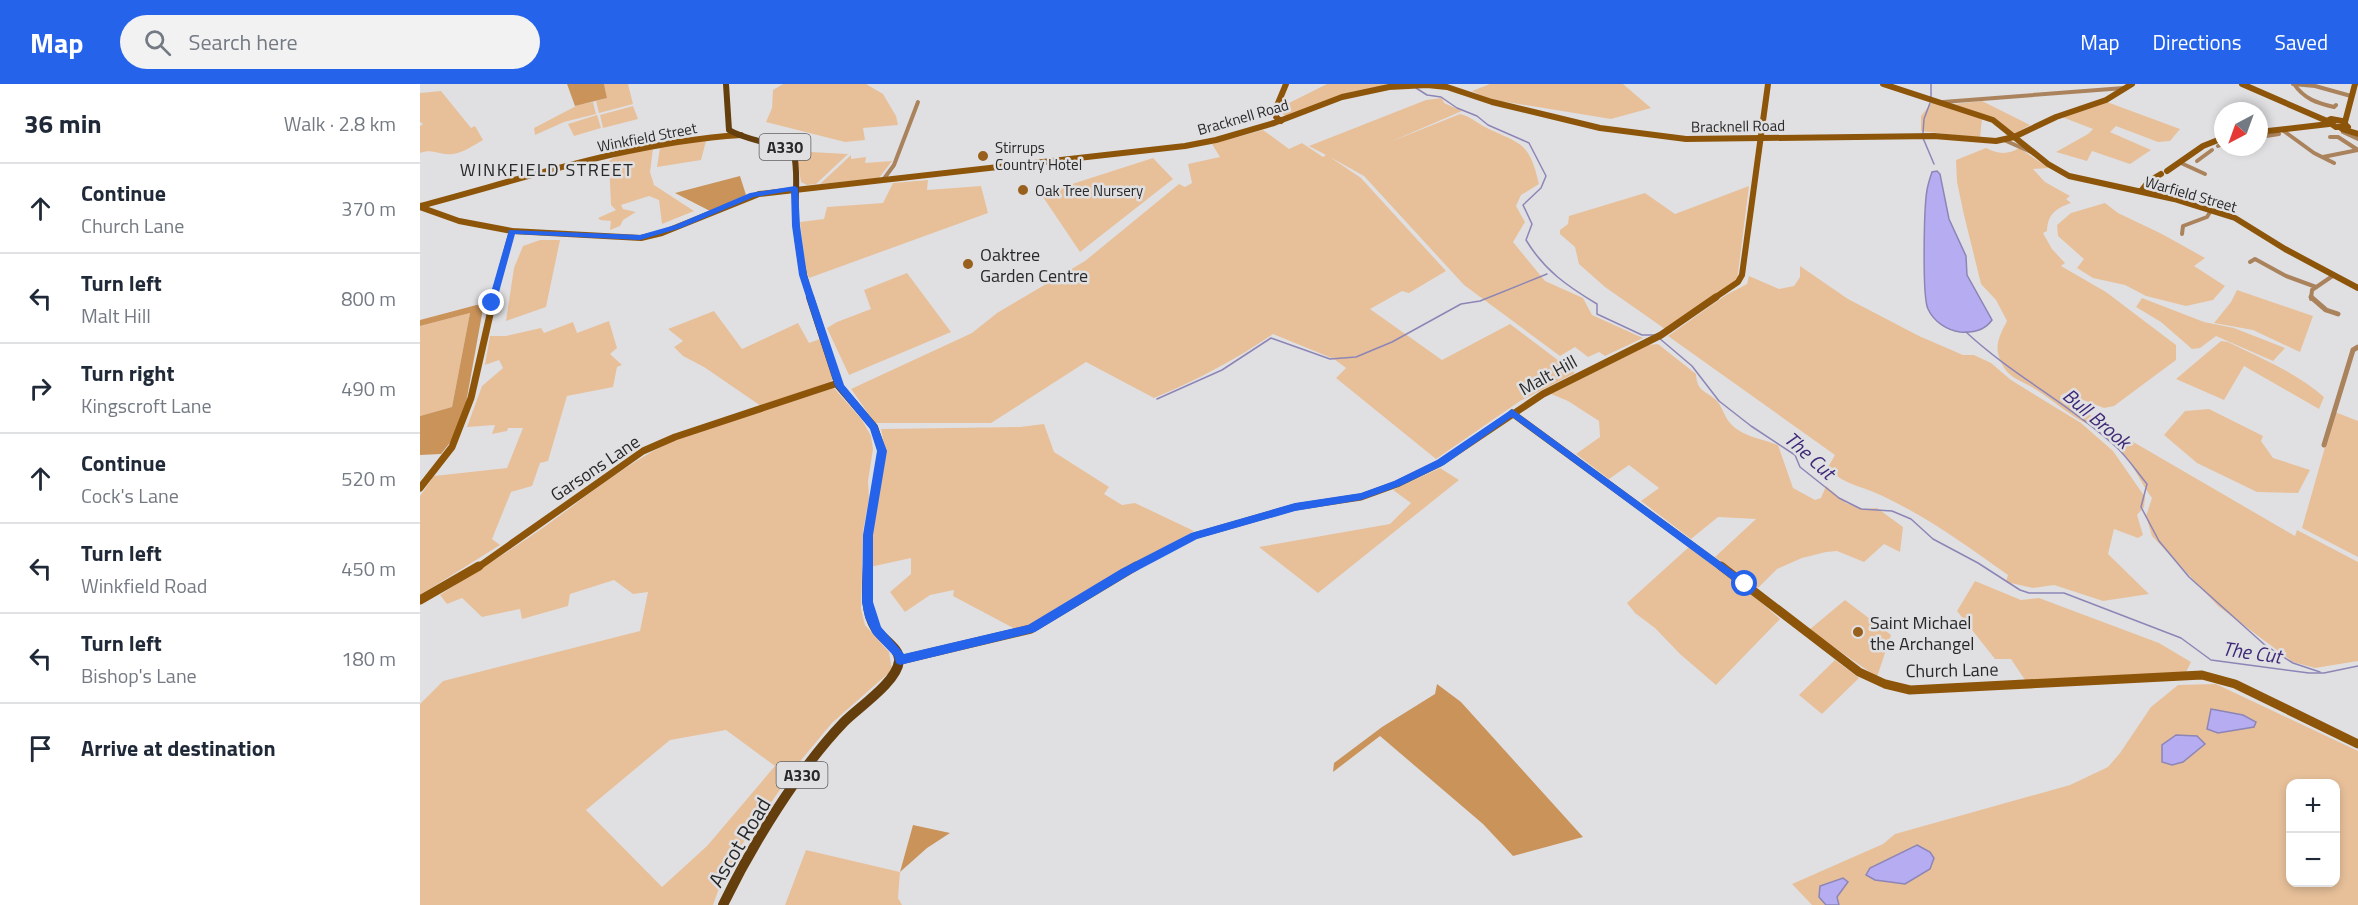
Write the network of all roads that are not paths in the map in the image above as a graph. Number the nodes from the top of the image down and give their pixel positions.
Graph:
1 (726, 84) edge
2 (1286, 84) edge
3 (1427, 84) edge
4 (1767, 84) edge
5 (1883, 84) edge
6 (2132, 84) edge
7 (2242, 84) edge
8 (2293, 84) edge
9 (2355, 84) edge
10 (2315, 85) edge
11 (2124, 88) junction
12 (2351, 96) junction
13 (918, 102) dead end
14 (1943, 102) junction
15 (2336, 105) dead end
16 (2347, 116) junction
17 (1281, 121) junction
18 (2331, 121) junction
19 (2347, 124) junction
20 (729, 130) junction
21 (2342, 130) junction
22 (2280, 132) junction
23 (2268, 134) edge
24 (2358, 134) edge
25 (741, 135) junction
26 (717, 136) junction
27 (2014, 137) junction
28 (2330, 137) dead end
29 (1760, 138) junction
30 (2358, 139) edge
31 (2004, 140) junction
32 (1996, 141) junction
33 (2214, 144) edge
34 (2014, 146) junction
35 (2198, 150) junction
36 (2212, 150) dead end
37 (2358, 150) edge
38 (2207, 153) junction
39 (2038, 156) junction
40 (2322, 157) junction
41 (2197, 161) dead end
42 (2181, 163) junction
43 (2334, 163) dead end
44 (2205, 174) dead end
45 (882, 180) junction
46 (795, 188) junction
47 (2141, 191) junction
48 (420, 206) edge
49 (2212, 209) junction
50 (512, 231) junction
51 (2182, 234) dead end
52 (2250, 262) dead end
53 (2334, 275) junction
54 (2316, 287) junction
55 (2358, 288) edge
56 (2338, 314) dead end
57 (2358, 347) edge
58 (839, 385) junction
59 (1512, 412) junction
60 (2324, 445) dead end
61 (420, 488) edge
62 (420, 600) edge
63 (900, 660) junction
64 (2358, 744) edge
65 (723, 905) edge

1 - 20 main road
2 - 17 street
3 - 17 street, Bracknell Road
3 - 29 street, Bracknell Road
4 - 29 street, Malt Hill
5 - 14 street, Warfield Street
6 - 11 street, Bracknell Road
7 - 18 street
8 - 10 street
8 - 15 street
9 - 12 street
10 - 12 street
11 - 14 street
11 - 27 street, Bracknell Road
12 - 16 street
13 - 45 street
14 - 27 street, Warfield Street
16 - 18 street
16 - 19 street
17 - 45 street, Bracknell Road
18 - 19 street
18 - 21 street
18 - 22 street
19 - 21 street
19 - 24 street
20 - 25 main road, A330
20 - 26 street
21 - 24 street
21 - 30 street
22 - 23 street
22 - 40 street
25 - 26 street, Winkfield Street
25 - 46 main road, A330
26 - 48 street, Winkfield Street
27 - 31 street, Bracknell Road
27 - 39 street, Warfield Street
28 - 37 street
29 - 32 street, Bracknell Road
29 - 59 street, Malt Hill
31 - 32 street, Bracknell Road
31 - 34 street
32 - 34 street
33 - 35 street
34 - 39 street
35 - 38 street
35 - 42 street
36 - 38 street
37 - 40 street
38 - 41 street
39 - 47 street, Warfield Street
40 - 43 street
42 - 44 street
42 - 47 street
45 - 46 street, Bracknell Road
46 - 50 street, Bracknell Road
46 - 58 main road, A330
47 - 49 street, Warfield Street
48 - 50 street, Bracknell Road
49 - 51 street
49 - 53 street, Warfield Street
50 - 61 street
52 - 54 street
53 - 54 street
53 - 55 street, Warfield Street
54 - 56 street
57 - 60 street
58 - 62 street, Garsons Lane
58 - 63 main road, A330
59 - 63 street, Malt Hill
59 - 64 street, Church Lane
63 - 65 main road, Ascot Road / A330

